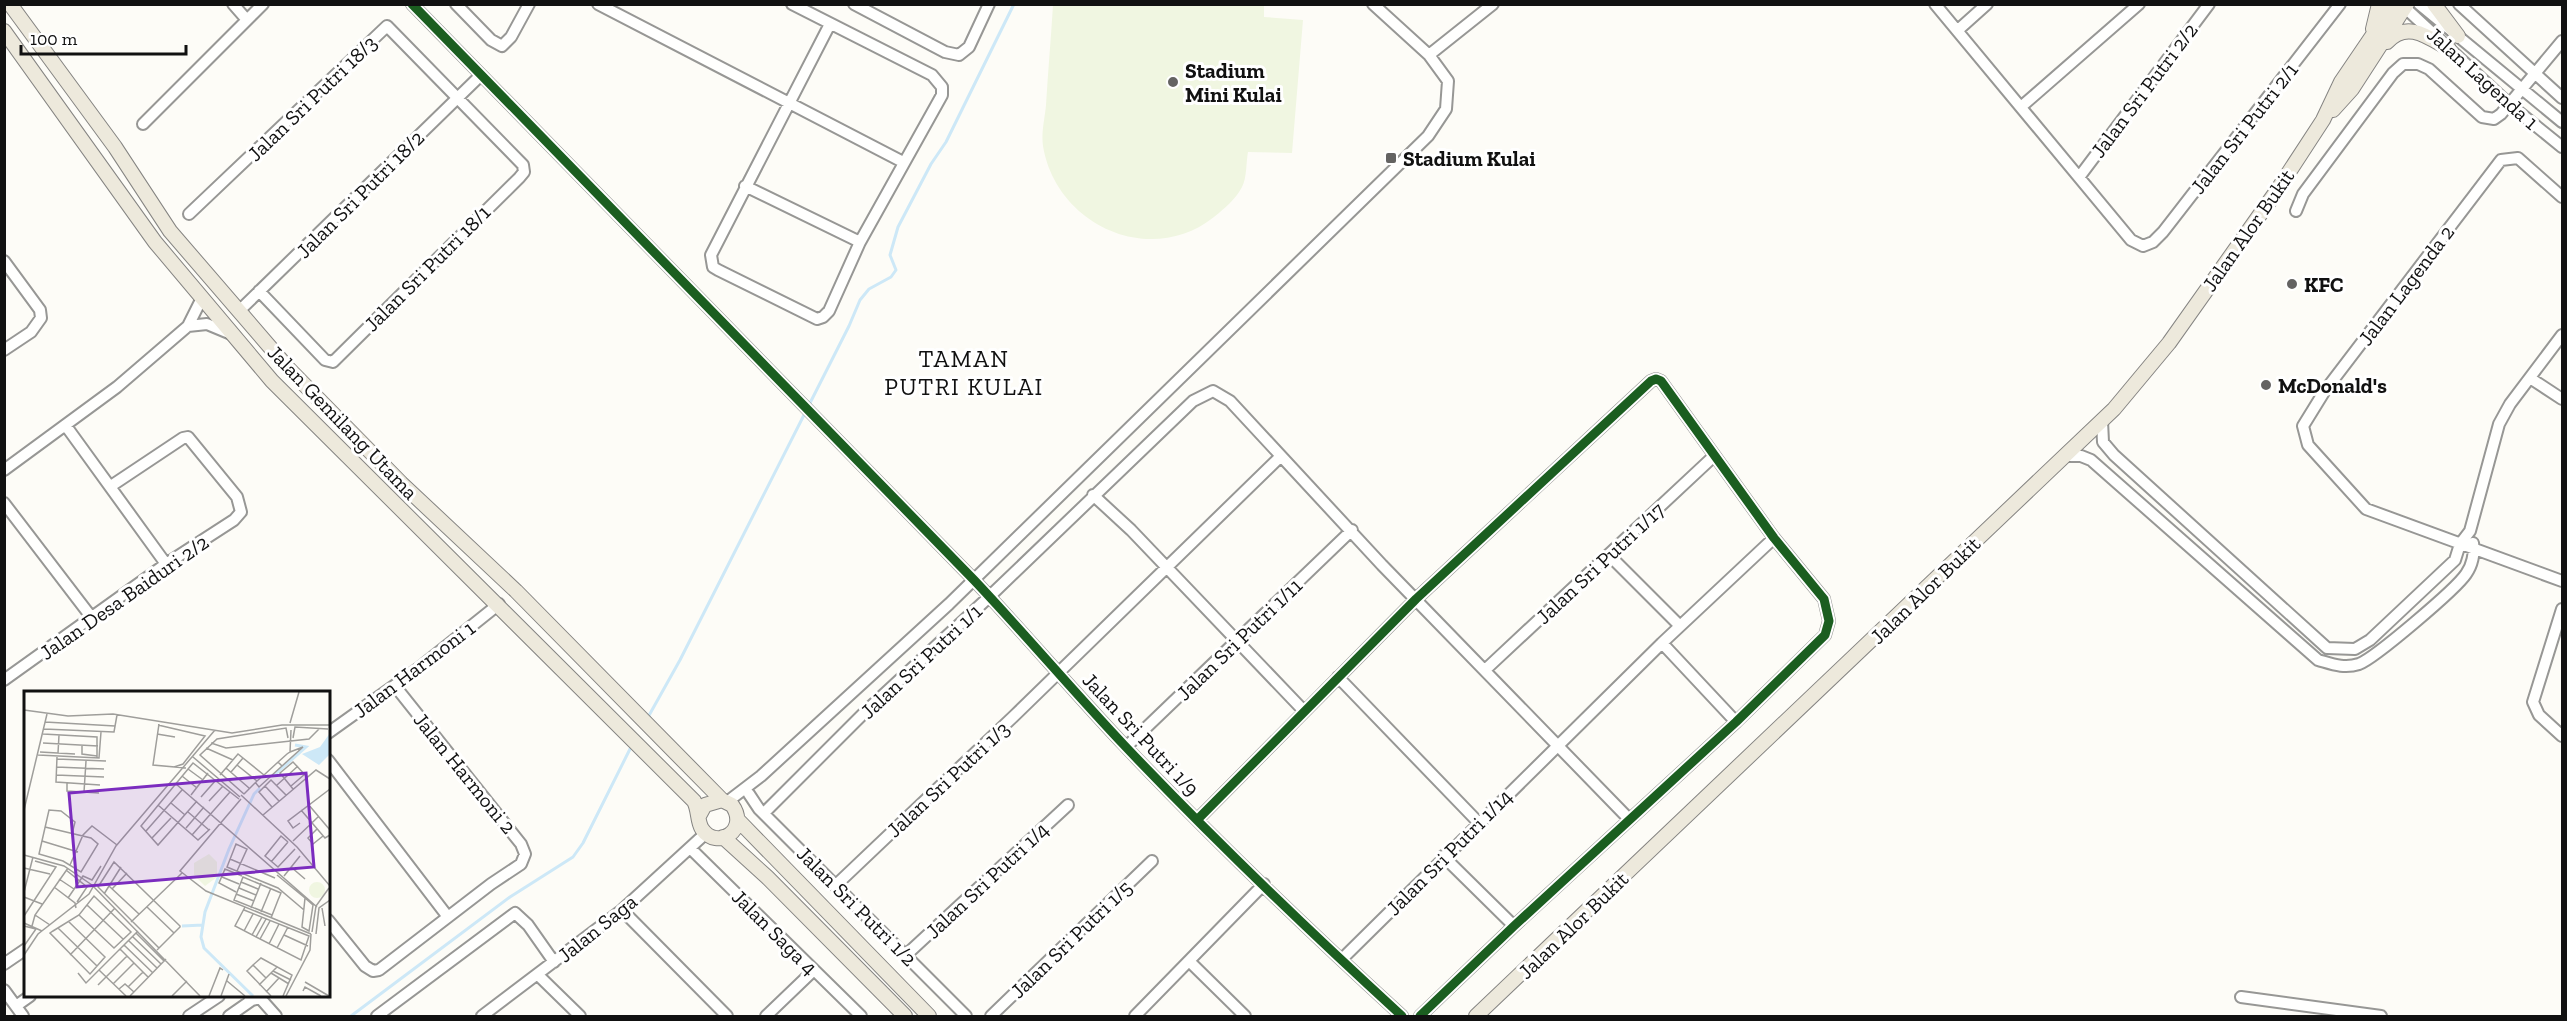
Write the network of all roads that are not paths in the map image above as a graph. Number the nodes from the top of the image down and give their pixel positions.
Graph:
1 (10, 4) edge
2 (233, 4) edge
3 (262, 4) edge
4 (412, 4) edge
5 (456, 4) edge
6 (529, 4) edge
7 (598, 4) edge
8 (792, 4) edge
9 (854, 4) edge
10 (989, 4) edge
11 (1373, 4) edge
12 (1493, 4) edge
13 (1935, 4) edge
14 (1987, 4) edge
15 (2139, 4) edge
16 (2209, 4) edge
17 (2340, 4) edge
18 (2379, 4) edge
19 (2419, 4) edge
20 (2434, 4) edge
21 (2402, 5) edge
22 (2460, 6) edge
23 (247, 20) junction
24 (830, 24) junction
25 (1958, 30) junction
26 (4, 31) edge
27 (2458, 36) junction
28 (2562, 42) edge
29 (2449, 49) junction
30 (1429, 55) junction
31 (2364, 59) junction
32 (2535, 74) junction
33 (480, 76) junction
34 (2523, 88) junction
35 (458, 97) junction
36 (2562, 98) edge
37 (788, 103) junction
38 (2509, 105) junction
39 (2022, 106) junction
40 (2562, 122) edge
41 (143, 124) dead end
42 (2562, 147) edge
43 (903, 162) junction
44 (2080, 176) junction
45 (745, 186) junction
46 (2562, 197) edge
47 (2296, 212) dead end
48 (189, 214) dead end
49 (861, 242) junction
50 (4, 261) edge
51 (259, 291) junction
52 (202, 298) junction
53 (239, 311) junction
54 (188, 326) junction
55 (2562, 335) edge
56 (233, 336) junction
57 (4, 350) edge
58 (2530, 378) junction
59 (2562, 399) edge
60 (2102, 421) junction
61 (66, 426) junction
62 (1714, 456) junction
63 (2065, 456) junction
64 (1280, 457) junction
65 (4, 470) edge
66 (111, 486) junction
67 (1093, 495) junction
68 (4, 503) edge
69 (1353, 530) junction
70 (2470, 531) junction
71 (1774, 538) junction
72 (2460, 544) junction
73 (2474, 550) junction
74 (1609, 555) junction
75 (166, 564) junction
76 (1166, 568) junction
77 (974, 580) junction
78 (2562, 581) edge
79 (989, 597) junction
80 (1416, 599) junction
81 (499, 604) junction
82 (2562, 609) edge
83 (92, 618) junction
84 (1680, 626) junction
85 (1235, 641) junction
86 (1662, 643) junction
87 (1485, 670) junction
88 (1060, 672) junction
89 (6, 675) edge
90 (1338, 677) junction
91 (395, 686) junction
92 (1303, 710) junction
93 (1736, 722) junction
94 (330, 732) edge
95 (2562, 736) edge
96 (1558, 745) junction
97 (1126, 747) junction
98 (330, 763) edge
99 (761, 776) junction
100 (749, 795) junction
101 (725, 801) junction
102 (1068, 805) dead end
103 (764, 813) junction
104 (699, 816) junction
105 (737, 816) junction
106 (1629, 819) junction
107 (1197, 820) junction
108 (1478, 822) junction
109 (706, 834) junction
110 (723, 837) junction
111 (690, 848) junction
112 (1443, 856) junction
113 (1152, 861) dead end
114 (1264, 885) junction
115 (835, 886) junction
116 (622, 910) junction
117 (448, 917) junction
118 (330, 923) edge
119 (1514, 926) junction
120 (24, 950) edge
121 (906, 956) junction
122 (1342, 959) junction
123 (1189, 961) junction
124 (554, 962) junction
125 (4, 964) edge
126 (813, 971) junction
127 (538, 975) junction
128 (4, 990) edge
129 (29, 997) edge
130 (218, 997) edge
131 (2241, 997) dead end
132 (250, 998) edge
133 (16, 1006) junction
134 (23, 1017) edge
135 (189, 1017) edge
136 (229, 1017) edge
137 (276, 1017) edge
138 (377, 1017) edge
139 (483, 1017) edge
140 (580, 1017) edge
141 (727, 1017) edge
142 (766, 1017) edge
143 (861, 1017) edge
144 (905, 1017) edge
145 (929, 1017) edge
146 (966, 1017) edge
147 (991, 1017) edge
148 (1135, 1017) edge
149 (1245, 1017) edge
150 (1402, 1017) edge
151 (1420, 1017) edge
152 (1476, 1017) edge
153 (2381, 1017) edge

1 - 53 main road, Jalan Gemilang Utama
2 - 23 street
3 - 23 street
4 - 33 street, Jalan Sri Putri 1/9
5 - 6 street
7 - 37 street
8 - 24 street
9 - 10 street
11 - 30 street
12 - 30 street
13 - 25 street
14 - 25 street
15 - 39 street
16 - 44 street, Jalan Sri Putri 2/2
17 - 44 street, Jalan Sri Putri 2/1
18 - 31 main road
19 - 27 street, Jalan Lagenda 1
20 - 27 main road
21 - 29 street, Jalan Lagenda 1
21 - 31 main road, Jalan Alor Bukit
22 - 32 street
23 - 41 street
24 - 37 street
24 - 43 street
25 - 39 street
26 - 52 main road, Jalan Gemilang Utama
27 - 34 street, Jalan Lagenda 1
28 - 32 street
29 - 31 main road
29 - 38 street, Jalan Lagenda 1
30 - 77 street
31 - 60 main road, Jalan Alor Bukit
32 - 34 street
32 - 36 street
33 - 35 street, Jalan Sri Putri 18/2
33 - 77 street, Jalan Sri Putri 1/9
34 - 38 street
34 - 40 street, Jalan Lagenda 1
35 - 48 street, Jalan Sri Putri 18/3
35 - 51 street, Jalan Sri Putri 18/2
35 - 51 street, Jalan Sri Putri 18/1
37 - 43 street
37 - 45 street
38 - 42 street, Jalan Lagenda 1
38 - 47 street
39 - 44 street
43 - 49 street
45 - 49 street
45 - 49 street
46 - 72 street, Jalan Lagenda 2
50 - 57 street
51 - 53 street, Jalan Sri Putri 18/2
52 - 54 street
52 - 56 main road, Jalan Gemilang Utama
53 - 101 main road, Jalan Gemilang Utama
54 - 56 street
54 - 61 street
55 - 58 street
56 - 81 main road, Jalan Gemilang Utama
58 - 59 street
58 - 70 street
60 - 63 main road, Jalan Alor Bukit
60 - 72 street
61 - 65 street
61 - 66 street
62 - 71 street
62 - 74 street, Jalan Sri Putri 1/17
62 - 80 street
63 - 73 street
63 - 152 main road, Jalan Alor Bukit
64 - 67 street, Jalan Sri Putri 1/1
64 - 69 street
64 - 76 street, Jalan Sri Putri 1/3
66 - 75 street
66 - 75 street, Jalan Desa Baiduri 2/2
67 - 76 street
67 - 79 street, Jalan Sri Putri 1/1
68 - 83 street
69 - 80 street
69 - 85 street, Jalan Sri Putri 1/11
70 - 72 street
70 - 73 street
71 - 84 street, Jalan Sri Putri 1/14
71 - 93 street
72 - 73 street
73 - 78 street
74 - 84 street
74 - 87 street, Jalan Sri Putri 1/17
75 - 83 street, Jalan Desa Baiduri 2/2
76 - 85 street
76 - 88 street, Jalan Sri Putri 1/3
77 - 79 street, Jalan Sri Putri 1/9
77 - 99 street
79 - 88 street, Jalan Sri Putri 1/9
79 - 103 street, Jalan Sri Putri 1/1
80 - 87 street
80 - 90 street
81 - 91 street, Jalan Harmoni 1
81 - 104 main road, Jalan Gemilang Utama
82 - 95 street
83 - 89 street, Jalan Desa Baiduri 2/2
84 - 86 street, Jalan Sri Putri 1/14
85 - 92 street
85 - 97 street, Jalan Sri Putri 1/11
86 - 93 street
86 - 96 street, Jalan Sri Putri 1/14
87 - 96 street
88 - 97 street, Jalan Sri Putri 1/9
88 - 115 street, Jalan Sri Putri 1/3
90 - 92 street
90 - 108 street
91 - 94 street, Jalan Harmoni 1
91 - 117 street, Jalan Harmoni 2
92 - 107 street
93 - 106 street
96 - 106 street
96 - 108 street, Jalan Sri Putri 1/14
97 - 107 street, Jalan Sri Putri 1/9
98 - 117 street
99 - 100 street
99 - 101 street
100 - 103 street, Jalan Sri Putri 1/2
100 - 105 street
101 - 104 main road
101 - 105 main road
102 - 121 street, Jalan Sri Putri 1/4
103 - 115 street, Jalan Sri Putri 1/2
104 - 109 main road
105 - 110 main road
105 - 145 main road
106 - 119 street
107 - 114 street, Jalan Sri Putri 1/9
108 - 112 street, Jalan Sri Putri 1/14
109 - 110 main road
109 - 111 street, Jalan Saga
110 - 144 main road
111 - 116 street, Jalan Saga
111 - 126 street, Jalan Saga 4
112 - 119 street
112 - 122 street, Jalan Sri Putri 1/14
113 - 147 street, Jalan Sri Putri 1/5
114 - 122 street, Jalan Sri Putri 1/9
114 - 123 street
115 - 121 street, Jalan Sri Putri 1/2
116 - 124 street, Jalan Saga
116 - 141 street
117 - 118 street
119 - 151 street
120 - 125 street
121 - 146 street, Jalan Sri Putri 1/2
122 - 150 street, Jalan Sri Putri 1/9
123 - 148 street
123 - 149 street
124 - 127 street, Jalan Saga
124 - 138 street
126 - 142 street
126 - 143 street, Jalan Saga 4
127 - 139 street, Jalan Saga
127 - 140 street
128 - 133 street
129 - 133 street
130 - 135 street
131 - 153 street
132 - 136 street
132 - 137 street
133 - 134 street

